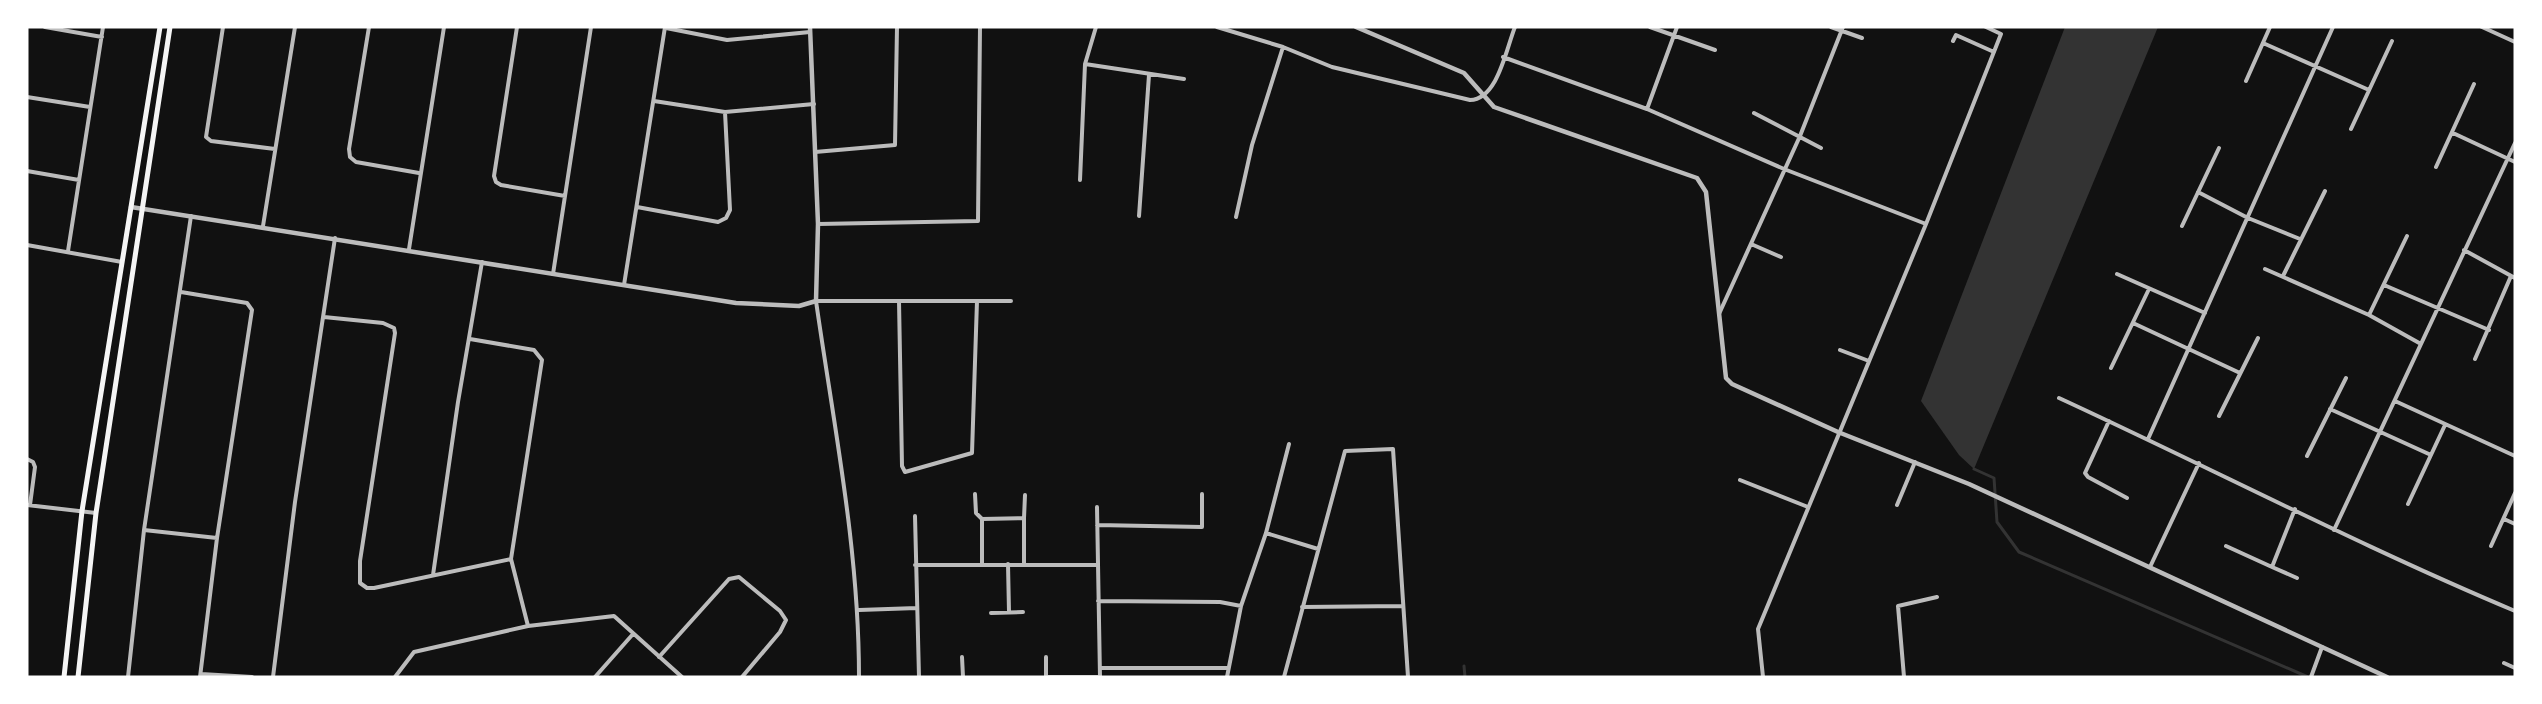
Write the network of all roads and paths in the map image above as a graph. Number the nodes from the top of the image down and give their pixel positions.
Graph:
1 (45, 27) edge
2 (103, 27) edge
3 (160, 27) edge
4 (170, 27) edge
5 (223, 27) edge
6 (295, 27) edge
7 (369, 27) edge
8 (444, 27) edge
9 (517, 27) edge
10 (591, 27) edge
11 (897, 27) edge
12 (980, 27) edge
13 (1096, 27) edge
14 (1217, 27) edge
15 (1356, 27) edge
16 (1515, 27) edge
17 (1650, 27) edge
18 (1677, 27) edge
19 (1831, 27) edge
20 (1986, 27) edge
21 (2270, 27) edge
22 (2333, 27) edge
23 (2482, 27) edge
24 (665, 28) edge
25 (810, 29) edge
26 (1843, 29) edge
27 (1673, 36) junction
28 (102, 37) junction
29 (1862, 38) dead end
30 (1953, 41) dead end
31 (2392, 41) dead end
32 (2515, 42) edge
33 (2263, 43) junction
34 (1283, 47) junction
35 (1715, 50) dead end
36 (1994, 52) junction
37 (1503, 57) junction
38 (1084, 64) junction
39 (2315, 67) junction
40 (1149, 75) junction
41 (1184, 79) dead end
42 (2246, 81) dead end
43 (2474, 84) dead end
44 (2369, 90) junction
45 (1485, 96) junction
46 (27, 97) edge
47 (654, 101) junction
48 (814, 104) junction
49 (90, 107) junction
50 (1647, 109) junction
51 (725, 112) junction
52 (1754, 113) dead end
53 (2351, 129) dead end
54 (2453, 133) junction
55 (1800, 136) junction
56 (2515, 143) edge
57 (1821, 147) dead end
58 (2218, 148) dead end
59 (275, 149) junction
60 (815, 152) junction
61 (2508, 158) junction
62 (2515, 162) edge
63 (2436, 167) dead end
64 (1784, 169) junction
65 (27, 171) edge
66 (419, 173) junction
67 (79, 180) junction
68 (1080, 180) dead end
69 (2325, 191) dead end
70 (2198, 192) junction
71 (566, 196) junction
72 (131, 207) junction
73 (142, 207) junction
74 (637, 207) junction
75 (191, 216) junction
76 (1139, 216) dead end
77 (1236, 217) dead end
78 (2248, 218) junction
79 (818, 224) junction
80 (1926, 224) junction
81 (263, 226) junction
82 (2182, 226) dead end
83 (2407, 236) dead end
84 (335, 238) junction
85 (2300, 239) junction
86 (1751, 244) junction
87 (27, 245) edge
88 (409, 249) junction
89 (2463, 250) junction
90 (68, 251) junction
91 (1781, 257) dead end
92 (482, 261) junction
93 (123, 262) junction
94 (2265, 269) dead end
95 (2117, 274) dead end
96 (552, 275) junction
97 (2283, 276) junction
98 (2513, 277) edge
99 (624, 285) junction
100 (2384, 285) junction
101 (2149, 289) junction
102 (180, 292) junction
103 (816, 301) junction
104 (899, 301) junction
105 (977, 301) junction
106 (1011, 301) dead end
107 (2438, 308) junction
108 (2205, 313) junction
109 (1719, 315) junction
110 (2369, 315) junction
111 (324, 317) junction
112 (2133, 323) junction
113 (2488, 330) junction
114 (2258, 338) dead end
115 (470, 339) junction
116 (2421, 344) junction
117 (2189, 348) junction
118 (1840, 350) dead end
119 (2475, 359) dead end
120 (1869, 361) junction
121 (2111, 368) dead end
122 (2240, 373) junction
123 (2346, 378) dead end
124 (2059, 398) dead end
125 (2395, 401) junction
126 (2331, 409) junction
127 (2218, 416) dead end
128 (2109, 421) junction
129 (2445, 425) junction
130 (1838, 432) junction
131 (2381, 432) junction
132 (2148, 439) junction
133 (1289, 444) dead end
134 (2431, 455) junction
135 (2307, 456) dead end
136 (2515, 456) edge
137 (27, 459) edge
138 (1915, 462) junction
139 (2199, 463) junction
140 (1740, 480) dead end
141 (2515, 493) edge
142 (975, 494) dead end
143 (1202, 494) dead end
144 (1024, 495) dead end
145 (2127, 498) dead end
146 (2408, 504) dead end
147 (28, 505) edge
148 (1897, 505) dead end
149 (1097, 507) dead end
150 (1808, 507) junction
151 (2295, 509) junction
152 (82, 511) junction
153 (96, 513) junction
154 (915, 516) dead end
155 (1024, 518) junction
156 (982, 519) junction
157 (2504, 519) junction
158 (2515, 524) edge
159 (1097, 525) junction
160 (144, 530) junction
161 (2334, 530) junction
162 (1266, 533) junction
163 (217, 538) junction
164 (2226, 546) dead end
165 (2491, 546) dead end
166 (1318, 549) junction
167 (511, 559) junction
168 (1008, 564) junction
169 (1024, 564) junction
170 (915, 565) junction
171 (982, 565) junction
172 (1096, 565) junction
173 (2150, 567) junction
174 (2272, 567) junction
175 (433, 575) junction
176 (2297, 578) dead end
177 (1937, 597) dead end
178 (1098, 601) junction
179 (1241, 606) junction
180 (1403, 606) junction
181 (1302, 607) junction
182 (917, 608) junction
183 (859, 610) junction
184 (2515, 611) edge
185 (1009, 612) junction
186 (1023, 612) dead end
187 (991, 613) dead end
188 (528, 626) junction
189 (633, 633) junction
190 (2322, 647) junction
191 (659, 657) junction
192 (962, 657) dead end
193 (1046, 657) dead end
194 (2504, 663) dead end
195 (1100, 668) junction
196 (1227, 668) junction
197 (2515, 668) edge
198 (201, 675) edge
199 (64, 677) edge
200 (78, 677) edge
201 (128, 677) edge
202 (252, 677) edge
203 (273, 677) edge
204 (395, 677) edge
205 (595, 677) edge
206 (682, 677) edge
207 (742, 677) edge
208 (859, 677) edge
209 (919, 677) edge
210 (963, 677) edge
211 (1046, 677) edge
212 (1100, 677) edge
213 (1227, 677) edge
214 (1284, 677) edge
215 (1408, 677) edge
216 (1763, 677) edge
217 (1904, 677) edge
218 (2311, 677) edge
219 (2387, 677) edge

1 - 28 street
2 - 28 street
3 - 72 main road
4 - 73 main road
5 - 59 street
6 - 59 street
7 - 66 street
8 - 66 street
9 - 71 street
10 - 71 street
11 - 60 street
12 - 79 street
13 - 38 street
14 - 34 street
15 - 45 street
16 - 37 street
17 - 27 street
18 - 27 street
19 - 26 street
20 - 36 street
21 - 33 street
22 - 39 street
23 - 32 street
24 - 25 street
24 - 47 street
25 - 48 street
26 - 29 street
26 - 55 street
27 - 35 street
27 - 50 street
28 - 49 street
30 - 36 street
31 - 44 street
33 - 39 street
33 - 42 street
34 - 45 street
34 - 77 street
36 - 80 street
37 - 45 street
37 - 50 street
38 - 40 street
38 - 68 street
39 - 44 street
39 - 78 street
40 - 41 street
40 - 76 street
43 - 54 street
44 - 53 street
45 - 109 street
46 - 49 street
47 - 51 street
47 - 74 street
48 - 51 street
48 - 60 street
49 - 67 street
50 - 64 street
51 - 74 street
52 - 55 street
54 - 61 street
54 - 63 street
55 - 57 street
55 - 64 street
56 - 61 street
58 - 70 street
59 - 81 street
60 - 79 street
61 - 62 street
61 - 89 street
64 - 80 street
64 - 86 street
65 - 67 street
66 - 88 street
67 - 90 street
69 - 85 street
70 - 78 street
70 - 82 street
71 - 96 street
72 - 73 street
72 - 93 main road
73 - 75 street
73 - 153 main road
74 - 99 street
75 - 81 street
75 - 102 street
78 - 85 street
78 - 108 street
79 - 103 street
80 - 120 street
81 - 84 street
83 - 100 street
84 - 88 street
84 - 111 street
85 - 97 street
86 - 91 street
86 - 109 street
87 - 90 street
88 - 92 street
89 - 98 street
89 - 107 street
90 - 93 street
92 - 96 street
92 - 115 street
93 - 152 main road
94 - 97 street
95 - 101 street
96 - 99 street
97 - 110 street
98 - 113 street
99 - 103 street
100 - 107 street
100 - 110 street
101 - 108 street
101 - 112 street
102 - 160 street
102 - 163 street
103 - 104 street
103 - 183 street
104 - 105 street
104 - 105 street
105 - 106 street
107 - 113 street
107 - 116 street
108 - 117 street
109 - 130 street
110 - 116 street
111 - 175 street
111 - 203 street
112 - 117 street
112 - 121 street
113 - 119 street
114 - 122 street
115 - 167 street
115 - 175 street
116 - 125 street
117 - 122 street
117 - 132 street
118 - 120 street
120 - 130 street
122 - 127 street
123 - 126 street
124 - 128 street
125 - 129 street
125 - 131 street
126 - 131 street
126 - 135 street
128 - 132 street
128 - 145 street
129 - 134 street
129 - 136 street
130 - 138 street
130 - 150 street
131 - 134 street
131 - 161 street
132 - 139 street
133 - 162 street
134 - 146 street
137 - 147 street
138 - 148 street
138 - 173 street
139 - 151 street
139 - 173 street
140 - 150 street
141 - 157 street
142 - 156 street
143 - 159 street
144 - 155 street
147 - 152 street
149 - 159 street
150 - 216 street
151 - 161 street
151 - 174 street
152 - 153 street
152 - 199 main road
153 - 200 main road
154 - 170 street
155 - 156 street
155 - 169 street
156 - 171 street
157 - 158 street
157 - 165 street
159 - 172 street
160 - 163 street
160 - 201 street
161 - 184 street
162 - 166 street
162 - 179 street
163 - 198 street
164 - 174 street
166 - 180 street
166 - 181 street
167 - 175 street
167 - 188 street
168 - 169 street
168 - 171 street
168 - 185 street
169 - 172 street
170 - 171 street
170 - 182 street
172 - 178 street
173 - 190 street
174 - 176 street
177 - 217 street
178 - 179 street
178 - 195 street
179 - 196 street
180 - 181 street
180 - 215 street
181 - 214 street
182 - 183 street
182 - 209 street
183 - 208 street
185 - 186 street
185 - 187 street
188 - 189 street
188 - 204 street
189 - 191 street
189 - 205 street
190 - 218 street
190 - 219 street
191 - 206 street
191 - 207 street
192 - 210 street
193 - 211 street
194 - 197 street
195 - 196 street
195 - 212 street
196 - 213 street
198 - 202 street
211 - 212 street

